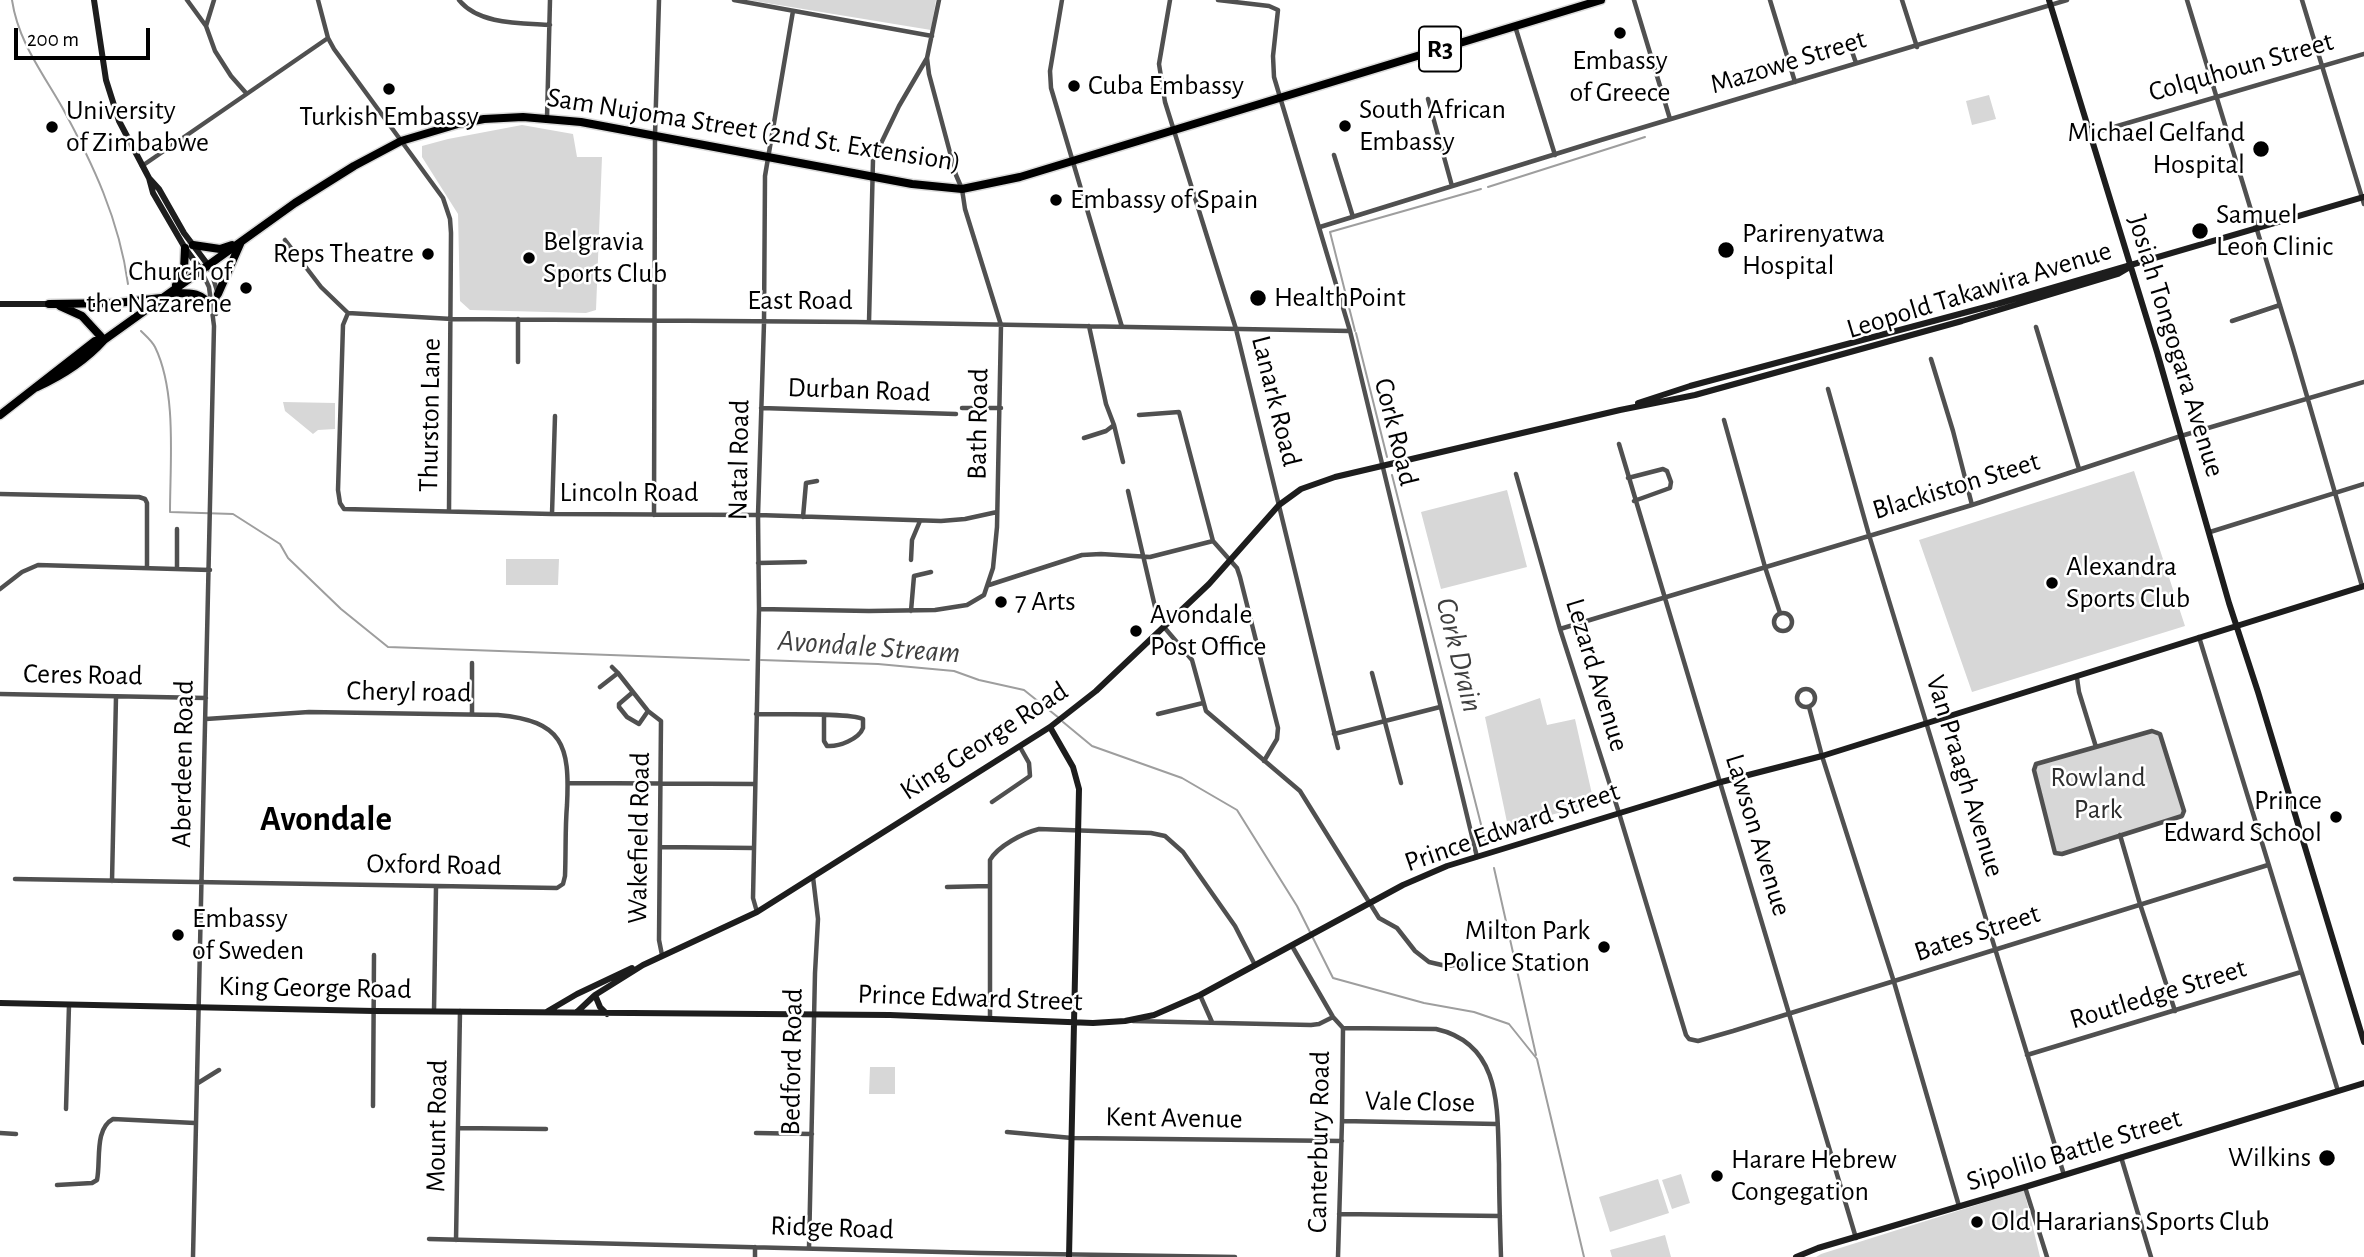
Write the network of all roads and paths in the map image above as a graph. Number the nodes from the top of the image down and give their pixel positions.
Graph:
1 (94, 0) edge
2 (187, 0) edge
3 (214, 0) edge
4 (318, 0) edge
5 (459, 0) edge
6 (550, 0) edge
7 (659, 0) edge
8 (734, 0) edge
9 (939, 0) edge
10 (1062, 0) edge
11 (1170, 0) edge
12 (1218, 0) edge
13 (1601, 0) edge
14 (1634, 0) edge
15 (1770, 0) edge
16 (1902, 0) edge
17 (2067, 0) edge
18 (2187, 0) edge
19 (2302, 0) edge
20 (2050, 3) edge
21 (793, 11) junction
22 (550, 25) junction
23 (206, 26) junction
24 (1515, 26) junction
25 (932, 36) junction
26 (328, 38) junction
27 (1848, 40) dead end
28 (1917, 47) junction
29 (2364, 54) edge
30 (928, 58) junction
31 (1856, 63) junction
32 (2322, 65) junction
33 (1795, 82) junction
34 (246, 93) junction
35 (2216, 96) junction
36 (1279, 99) junction
37 (1428, 99) dead end
38 (547, 118) junction
39 (1670, 119) junction
40 (1173, 131) junction
41 (2091, 134) junction
42 (655, 135) junction
43 (401, 141) junction
44 (1334, 155) dead end
45 (1556, 155) junction
46 (767, 156) junction
47 (1071, 161) junction
48 (142, 166) junction
49 (872, 177) junction
50 (1452, 186) junction
51 (962, 189) junction
52 (2363, 199) edge
53 (1353, 217) junction
54 (1320, 227) junction
55 (2256, 228) junction
56 (285, 240) dead end
57 (241, 243) junction
58 (189, 247) junction
59 (2130, 267) junction
60 (205, 268) junction
61 (218, 294) junction
62 (166, 295) junction
63 (0, 304) edge
64 (49, 304) junction
65 (2280, 305) junction
66 (213, 308) junction
67 (348, 313) junction
68 (452, 319) junction
69 (518, 319) junction
70 (2232, 321) dead end
71 (655, 322) junction
72 (869, 322) junction
73 (764, 323) junction
74 (1001, 325) junction
75 (214, 326) junction
76 (1089, 326) junction
77 (1122, 327) junction
78 (2036, 327) dead end
79 (1236, 329) junction
80 (1350, 331) junction
81 (104, 340) junction
82 (1931, 359) dead end
83 (518, 362) dead end
84 (2364, 382) edge
85 (1828, 389) dead end
86 (2309, 399) junction
87 (761, 408) junction
88 (961, 408) dead end
89 (1001, 408) junction
90 (956, 414) dead end
91 (0, 415) edge
92 (1139, 415) dead end
93 (555, 416) dead end
94 (1724, 420) dead end
95 (1114, 425) junction
96 (2181, 436) junction
97 (1083, 438) dead end
98 (1619, 444) dead end
99 (1123, 462) dead end
100 (1382, 466) junction
101 (2079, 469) junction
102 (1516, 474) dead end
103 (1628, 478) junction
104 (817, 481) dead end
105 (2364, 484) edge
106 (1128, 491) dead end
107 (0, 494) edge
108 (2335, 494) junction
109 (1634, 501) junction
110 (1279, 505) junction
111 (1972, 505) junction
112 (449, 511) junction
113 (997, 512) junction
114 (552, 514) junction
115 (654, 515) junction
116 (758, 515) junction
117 (803, 517) junction
118 (920, 521) junction
119 (177, 529) dead end
120 (2210, 532) junction
121 (1869, 535) junction
122 (1213, 541) junction
123 (1143, 557) junction
124 (911, 560) dead end
125 (1231, 561) junction
126 (805, 562) dead end
127 (758, 563) junction
128 (1765, 566) junction
129 (147, 568) junction
130 (177, 569) junction
131 (209, 570) junction
132 (931, 572) dead end
133 (988, 585) junction
134 (2363, 586) edge
135 (0, 589) edge
136 (1663, 597) junction
137 (759, 609) junction
138 (911, 611) junction
139 (1156, 611) dead end
140 (1780, 613) junction
141 (2237, 624) junction
142 (1164, 627) junction
143 (1560, 629) junction
144 (2199, 637) junction
145 (472, 663) dead end
146 (612, 667) dead end
147 (618, 673) junction
148 (1372, 673) dead end
149 (2077, 678) junction
150 (600, 687) dead end
151 (633, 692) junction
152 (0, 694) edge
153 (116, 697) junction
154 (206, 698) junction
155 (1203, 703) junction
156 (1809, 706) junction
157 (1440, 707) junction
158 (648, 710) junction
159 (472, 714) junction
160 (756, 714) junction
161 (1158, 714) dead end
162 (824, 716) junction
163 (206, 719) junction
164 (1385, 721) junction
165 (1927, 723) junction
166 (1050, 727) junction
167 (1334, 734) junction
168 (1020, 747) junction
169 (2096, 747) junction
170 (1338, 748) dead end
171 (1822, 757) junction
172 (1264, 761) junction
173 (1721, 782) junction
174 (569, 783) junction
175 (1401, 783) dead end
176 (662, 784) junction
177 (754, 784) junction
178 (992, 802) dead end
179 (1619, 813) junction
180 (1078, 830) junction
181 (2120, 835) junction
182 (660, 847) junction
183 (754, 848) junction
184 (1477, 858) junction
185 (2269, 865) junction
186 (813, 877) junction
187 (15, 879) dead end
188 (112, 881) junction
189 (201, 883) junction
190 (989, 886) junction
191 (436, 887) junction
192 (947, 887) dead end
193 (1369, 903) junction
194 (2140, 904) junction
195 (757, 912) junction
196 (1292, 946) junction
197 (1995, 949) junction
198 (374, 955) dead end
199 (662, 955) junction
200 (1471, 963) dead end
201 (643, 965) junction
202 (1255, 965) junction
203 (2301, 972) junction
204 (1894, 982) junction
205 (577, 994) junction
206 (595, 995) junction
207 (1200, 995) junction
208 (0, 1003) edge
209 (69, 1004) junction
210 (199, 1007) junction
211 (374, 1011) junction
212 (2175, 1011) junction
213 (434, 1012) junction
214 (460, 1012) junction
215 (546, 1012) junction
216 (577, 1012) junction
217 (1790, 1013) junction
218 (607, 1014) junction
219 (814, 1015) junction
220 (1334, 1017) junction
221 (990, 1018) junction
222 (1125, 1021) junction
223 (1075, 1022) junction
224 (1212, 1022) junction
225 (1343, 1028) junction
226 (1698, 1041) joint
227 (2364, 1042) edge
228 (2027, 1055) junction
229 (219, 1070) dead end
230 (197, 1083) junction
231 (2364, 1083) edge
232 (2338, 1091) junction
233 (373, 1106) dead end
234 (66, 1109) dead end
235 (1342, 1121) junction
236 (195, 1123) junction
237 (1497, 1124) junction
238 (458, 1128) junction
239 (546, 1129) dead end
240 (1007, 1132) dead end
241 (0, 1133) edge
242 (16, 1133) dead end
243 (756, 1133) dead end
244 (812, 1135) junction
245 (1072, 1138) junction
246 (1342, 1141) junction
247 (2120, 1157) junction
248 (2064, 1175) junction
249 (57, 1185) dead end
250 (2025, 1187) junction
251 (1959, 1206) junction
252 (1339, 1214) junction
253 (1500, 1216) junction
254 (1856, 1237) junction
255 (429, 1240) dead end
256 (456, 1240) junction
257 (755, 1247) junction
258 (809, 1248) junction
259 (886, 1254) edge
260 (981, 1255) edge
261 (1069, 1256) edge
262 (193, 1257) edge
263 (755, 1257) edge
264 (1202, 1257) edge
265 (1234, 1257) edge
266 (1338, 1257) edge
267 (1501, 1257) edge
268 (1796, 1257) edge
269 (2048, 1257) edge
270 (2151, 1257) edge

1 - 48 main road
2 - 23 street
3 - 23 street
4 - 26 street
5 - 22 street
6 - 22 street
7 - 42 street
8 - 21 street
9 - 25 street, Bath Road
10 - 47 street
11 - 40 street, Lanark Road
12 - 36 street, Cork Road
13 - 24 highway, Sam Nujoma Street (2nd St. Extension) / R3
14 - 39 street
15 - 33 street
16 - 28 street
17 - 20 street, Mazowe Street
18 - 35 street
19 - 32 street
20 - 28 street, Mazowe Street
20 - 41 main road, Josiah Tongogara Avenue
21 - 25 street
21 - 46 street, Natal Road
22 - 38 street
23 - 34 street
24 - 36 highway, Sam Nujoma Street (2nd St. Extension) / R3
24 - 45 street
25 - 30 street, Bath Road
26 - 34 street
26 - 43 street, Thurston Lane
27 - 31 street
28 - 31 street, Mazowe Street
29 - 32 street, Colquhoun Street
30 - 49 street
30 - 51 street, Bath Road
31 - 33 street, Mazowe Street
32 - 35 street, Colquhoun Street
32 - 52 street
33 - 39 street, Mazowe Street
34 - 48 street
35 - 41 street, Colquhoun Street
35 - 55 street
36 - 40 highway, Sam Nujoma Street (2nd St. Extension) / R3
36 - 54 street, Cork Road
37 - 50 street
38 - 42 highway, Sam Nujoma Street (2nd St. Extension) / R3
38 - 43 highway, Sam Nujoma Street (2nd St. Extension) / R3
39 - 45 street, Mazowe Street
40 - 47 highway, Sam Nujoma Street (2nd St. Extension) / R3
40 - 79 street, Lanark Road
41 - 59 main road, Josiah Tongogara Avenue
42 - 46 highway, Sam Nujoma Street (2nd St. Extension) / R3
42 - 71 street
43 - 57 highway, Sam Nujoma Street (2nd St. Extension) / R3
43 - 68 street, Thurston Lane
44 - 53 street
45 - 50 street, Mazowe Street
46 - 49 highway, Sam Nujoma Street (2nd St. Extension) / R3
46 - 73 street, Natal Road
47 - 51 highway, Sam Nujoma Street (2nd St. Extension) / R3
47 - 77 street
48 - 58 main road
49 - 51 highway, Sam Nujoma Street (2nd St. Extension) / R3
49 - 72 street
50 - 53 street, Mazowe Street
51 - 74 street, Bath Road
52 - 55 main road, Leopold Takawira Avenue
53 - 54 street, Mazowe Street
54 - 80 street, Cork Road
55 - 59 main road, Leopold Takawira Avenue
55 - 65 street
56 - 67 street
57 - 58 highway
57 - 60 highway, Sam Nujoma Street (2nd St. Extension) / R3
57 - 61 highway
58 - 60 main road
58 - 62 highway
59 - 96 main road, Josiah Tongogara Avenue
59 - 100 main road, Leopold Takawira Avenue
60 - 61 street, Aberdeen Road
60 - 62 highway, Sam Nujoma Street (2nd St. Extension) / R3
60 - 66 street, Aberdeen Road
61 - 75 street, Aberdeen Road
62 - 64 highway
62 - 66 highway
62 - 81 highway, Sam Nujoma Street (2nd St. Extension) / R3
63 - 64 main road
64 - 81 highway
65 - 70 street
65 - 86 street
66 - 75 street, Aberdeen Road
67 - 68 street, East Road
67 - 112 street, Lincoln Road
68 - 69 street, East Road
68 - 112 street, Thurston Lane
69 - 71 street, East Road
69 - 83 street
71 - 73 street, East Road
71 - 115 street
72 - 73 street, East Road
72 - 74 street, East Road
73 - 87 street, Natal Road
74 - 76 street, East Road
74 - 89 street, Bath Road
75 - 131 street, Aberdeen Road
76 - 77 street, East Road
76 - 95 street
77 - 79 street, East Road
78 - 101 street
79 - 80 street, East Road
79 - 110 street, Lanark Road
80 - 100 street, Cork Road
81 - 91 highway, Sam Nujoma Street (2nd St. Extension) / R3
82 - 111 street
84 - 86 street, Blackiston Steet
85 - 121 street, Van Praagh Avenue
86 - 96 street, Blackiston Steet
86 - 108 street
87 - 90 street, Durban Road
87 - 116 street, Natal Road
88 - 89 street
89 - 113 street, Bath Road
92 - 122 street
93 - 114 street
94 - 128 street
95 - 97 street
95 - 99 street
96 - 101 street, Blackiston Steet
96 - 120 main road, Josiah Tongogara Avenue
98 - 103 street, Lawson Avenue
100 - 110 main road, King George Road
100 - 157 street, Cork Road
101 - 111 street, Blackiston Steet
102 - 143 street, Lezard Avenue
103 - 109 street, Lawson Avenue
103 - 109 street
104 - 117 street
105 - 108 street
106 - 123 street
107 - 129 street
108 - 120 street
108 - 134 street
109 - 136 street, Lawson Avenue
110 - 125 main road, King George Road
110 - 167 street, Lanark Road
111 - 121 street, Blackiston Steet
112 - 114 street, Lincoln Road
113 - 118 street, Lincoln Road
113 - 133 street, Bath Road
114 - 115 street, Lincoln Road
115 - 116 street, Lincoln Road
116 - 117 street, Lincoln Road
116 - 127 street, Natal Road
117 - 118 street, Lincoln Road
118 - 124 street
119 - 130 street
120 - 141 main road, Josiah Tongogara Avenue
121 - 128 street, Blackiston Steet
121 - 165 street, Van Praagh Avenue
122 - 123 street
122 - 125 street
123 - 133 street
123 - 139 street
125 - 142 main road, King George Road
125 - 172 street
126 - 127 street
127 - 137 street, Natal Road
128 - 136 street, Blackiston Steet
128 - 140 street
129 - 130 street
129 - 135 street
130 - 131 street
131 - 154 street, Aberdeen Road
132 - 138 street
133 - 138 street
134 - 141 main road, Prince Edward Street
136 - 143 street, Blackiston Steet
136 - 173 street, Lawson Avenue
137 - 138 street
137 - 160 street, Natal Road
140 - 140 street
141 - 144 main road, Prince Edward Street
141 - 227 main road, Josiah Tongogara Avenue
142 - 155 street
142 - 166 main road, King George Road
143 - 179 street, Lezard Avenue
144 - 149 main road, Prince Edward Street
144 - 185 street
145 - 159 street
146 - 147 street
147 - 150 street
147 - 151 street
148 - 164 street
149 - 165 main road, Prince Edward Street
149 - 169 street
151 - 158 street
151 - 158 street
152 - 153 street, Ceres Road
153 - 154 street, Ceres Road
153 - 188 street
154 - 163 street, Aberdeen Road
155 - 161 street
155 - 172 street
156 - 156 street
156 - 171 street
157 - 164 street
157 - 184 street, Cork Road
158 - 176 street, Wakefield Road
159 - 163 street, Cheryl road
159 - 174 street, Cheryl road
160 - 162 street
160 - 177 street, Natal Road
162 - 162 street
163 - 189 street, Aberdeen Road
164 - 167 street
164 - 175 street
165 - 171 main road, Prince Edward Street
165 - 197 street, Van Praagh Avenue
166 - 168 main road, King George Road
166 - 180 main road
167 - 170 street, Lanark Road
168 - 178 street
168 - 186 main road, King George Road
169 - 181 street
169 - 181 street
171 - 173 main road, Prince Edward Street
171 - 204 street
172 - 193 street
173 - 179 main road, Prince Edward Street
173 - 217 street, Lawson Avenue
174 - 176 street
174 - 191 street, Oxford Road
176 - 177 street
176 - 182 street, Wakefield Road
177 - 183 street, Natal Road
179 - 184 main road, Prince Edward Street
179 - 226 street, Lezard Avenue
180 - 190 street
180 - 202 street
180 - 223 main road
181 - 194 street
182 - 183 street
182 - 199 street, Wakefield Road
183 - 195 street, Natal Road
184 - 193 main road, Prince Edward Street
185 - 194 street, Bates Street
185 - 203 street
186 - 195 main road, King George Road
186 - 219 street, Bedford Road
187 - 188 street, Oxford Road
188 - 189 street, Oxford Road
189 - 191 street, Oxford Road
189 - 210 street, Aberdeen Road
190 - 192 street
190 - 221 street
191 - 213 street
193 - 196 main road, Prince Edward Street
193 - 200 street
194 - 197 street, Bates Street
194 - 212 street
195 - 199 main road, King George Road
196 - 202 main road, Prince Edward Street
196 - 220 street
197 - 204 street, Bates Street
197 - 228 street, Van Praagh Avenue
198 - 211 street
199 - 201 main road, King George Road
201 - 205 main road, King George Road
201 - 206 main road, King George Road
202 - 207 main road, Prince Edward Street
203 - 212 street, Routledge Street
203 - 232 street
204 - 217 street, Bates Street
204 - 251 street
205 - 215 main road, King George Road
205 - 216 main road
206 - 216 main road, King George Road
206 - 218 main road
207 - 222 main road, Prince Edward Street
207 - 224 street
208 - 209 main road, King George Road
209 - 210 main road, King George Road
209 - 234 street
210 - 211 main road, King George Road
210 - 230 street, Aberdeen Road
211 - 213 main road, King George Road
211 - 233 street
212 - 228 street, Routledge Street
213 - 214 main road, King George Road
214 - 215 main road, King George Road
214 - 238 street, Mount Road
215 - 216 main road, Prince Edward Street
216 - 218 main road, Prince Edward Street
217 - 226 street, Bates Street
217 - 254 street, Lawson Avenue
218 - 219 main road, Prince Edward Street
219 - 221 main road, Prince Edward Street
219 - 244 street, Bedford Road
220 - 224 street
220 - 225 street
221 - 223 main road, Prince Edward Street
222 - 223 main road, Prince Edward Street
222 - 224 street
223 - 245 main road
225 - 235 street, Canterbury Road
225 - 237 street
228 - 248 street, Van Praagh Avenue
229 - 230 street
230 - 236 street, Aberdeen Road
231 - 232 main road, Sipolilo Battle Street
232 - 247 main road, Sipolilo Battle Street
235 - 237 street, Vale Close
235 - 246 street, Canterbury Road
236 - 249 street
236 - 262 street, Aberdeen Road
237 - 253 street
238 - 239 street
238 - 256 street, Mount Road
240 - 245 street, Kent Avenue
241 - 242 street
243 - 244 street
244 - 258 street, Bedford Road
245 - 246 street, Kent Avenue
245 - 261 main road
246 - 252 street, Canterbury Road
247 - 248 main road, Sipolilo Battle Street
247 - 270 street
248 - 250 main road, Sipolilo Battle Street
250 - 251 main road, Sipolilo Battle Street
250 - 269 street
251 - 254 main road, Sipolilo Battle Street
252 - 253 street
252 - 266 street, Canterbury Road
253 - 267 street
254 - 268 main road, Sipolilo Battle Street
255 - 256 street, Ridge Road
256 - 257 street, Ridge Road
257 - 258 street, Ridge Road
257 - 263 street
258 - 259 street, Ridge Road
259 - 260 street, Ridge Road
260 - 261 street, Ridge Road
261 - 264 street, Ridge Road
264 - 265 street, Ridge Road

